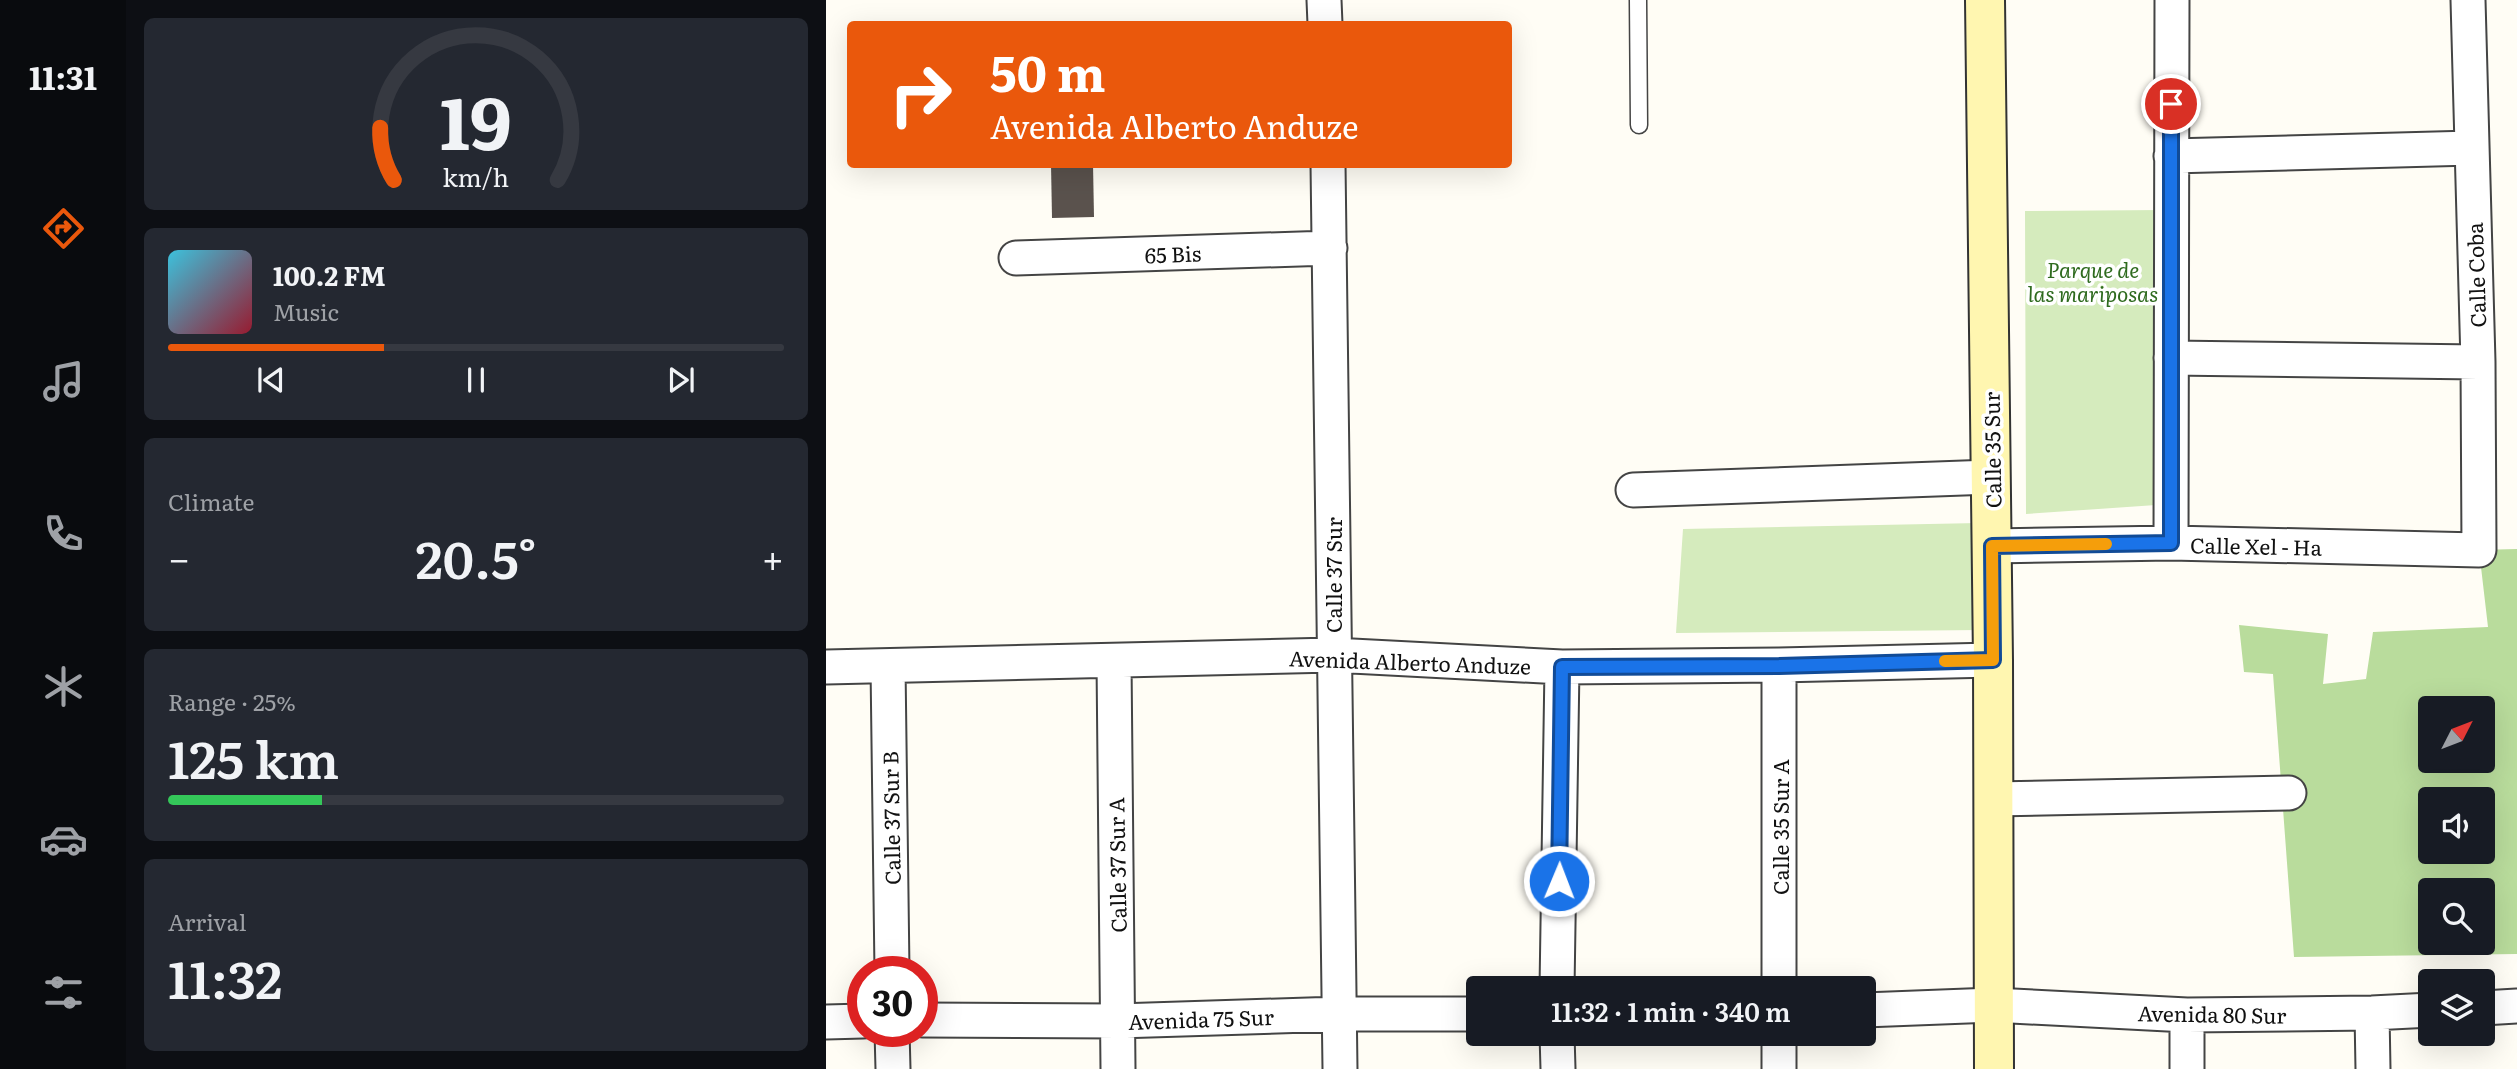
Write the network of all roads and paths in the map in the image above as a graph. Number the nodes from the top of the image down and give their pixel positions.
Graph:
1 (1324, 0) edge
2 (1638, 0) edge
3 (1986, 0) edge
4 (2172, 0) edge
5 (2468, 0) edge
6 (1325, 21) edge
7 (1639, 125) dead end
8 (2472, 149) junction
9 (2171, 156) junction
10 (1328, 168) edge
11 (1330, 248) junction
12 (1016, 258) dead end
13 (2171, 358) junction
14 (2478, 362) junction
15 (1991, 477) junction
16 (1633, 490) dead end
17 (2171, 543) junction
18 (1992, 546) junction
19 (2479, 550) joint
20 (1333, 655) junction
21 (1993, 660) junction
22 (1114, 661) junction
23 (888, 666) junction
24 (1779, 666) junction
25 (826, 667) edge
26 (1562, 667) junction
27 (2289, 793) dead end
28 (1993, 799) junction
29 (891, 956) edge
30 (1557, 976) edge
31 (1779, 976) edge
32 (1993, 1005) junction
33 (2517, 1006) edge
34 (2495, 1007) edge
35 (1876, 1010) edge
36 (2418, 1011) edge
37 (2372, 1013) junction
38 (1339, 1014) junction
39 (1466, 1014) edge
40 (2187, 1015) junction
41 (938, 1020) edge
42 (847, 1021) edge
43 (1118, 1021) junction
44 (826, 1022) edge
45 (1557, 1046) edge
46 (1779, 1046) edge
47 (892, 1047) edge
48 (893, 1069) edge
49 (1118, 1069) edge
50 (1340, 1069) edge
51 (1558, 1069) edge
52 (1779, 1069) edge
53 (1993, 1069) edge
54 (2188, 1069) edge
55 (2373, 1069) edge

1 - 6 street
2 - 7 lane
3 - 15 main road, Calle 35 Sur
4 - 9 street
5 - 8 street, Calle Coba
8 - 9 street
8 - 14 street, Calle Coba
9 - 13 street
10 - 11 street, Calle 37 Sur
11 - 12 street, 65 Bis
11 - 20 street, Calle 37 Sur
13 - 14 street
13 - 17 street
14 - 19 street, Calle Coba
15 - 16 street
15 - 18 main road, Calle 35 Sur
17 - 18 street, Calle Xel - Ha
17 - 19 street, Calle Xel - Ha
18 - 21 main road, Calle 35 Sur
20 - 22 street, Avenida Alberto Anduze
20 - 26 street, Avenida Alberto Anduze
20 - 38 street, Calle 37 Sur
21 - 24 street, Avenida Alberto Anduze
21 - 28 main road, Calle 35 Sur
22 - 23 street, Avenida Alberto Anduze
22 - 43 street, Calle 37 Sur A
23 - 25 street, Avenida Alberto Anduze
23 - 29 street, Calle 37 Sur B
24 - 26 street, Avenida Alberto Anduze
24 - 31 street, Calle 35 Sur A
26 - 30 street
27 - 28 street
28 - 32 main road, Calle 35 Sur
32 - 35 street
32 - 40 street, Avenida 80 Sur
32 - 53 main road, Calle 35 Sur
33 - 34 street
36 - 37 street, Avenida 80 Sur
37 - 40 street, Avenida 80 Sur
37 - 55 street
38 - 39 street, Avenida 75 Sur
38 - 43 street, Avenida 75 Sur
38 - 50 street, Calle 37 Sur
40 - 54 street
41 - 43 street, Avenida 75 Sur
42 - 44 street
43 - 49 street, Calle 37 Sur A
45 - 51 street
46 - 52 street
47 - 48 street

